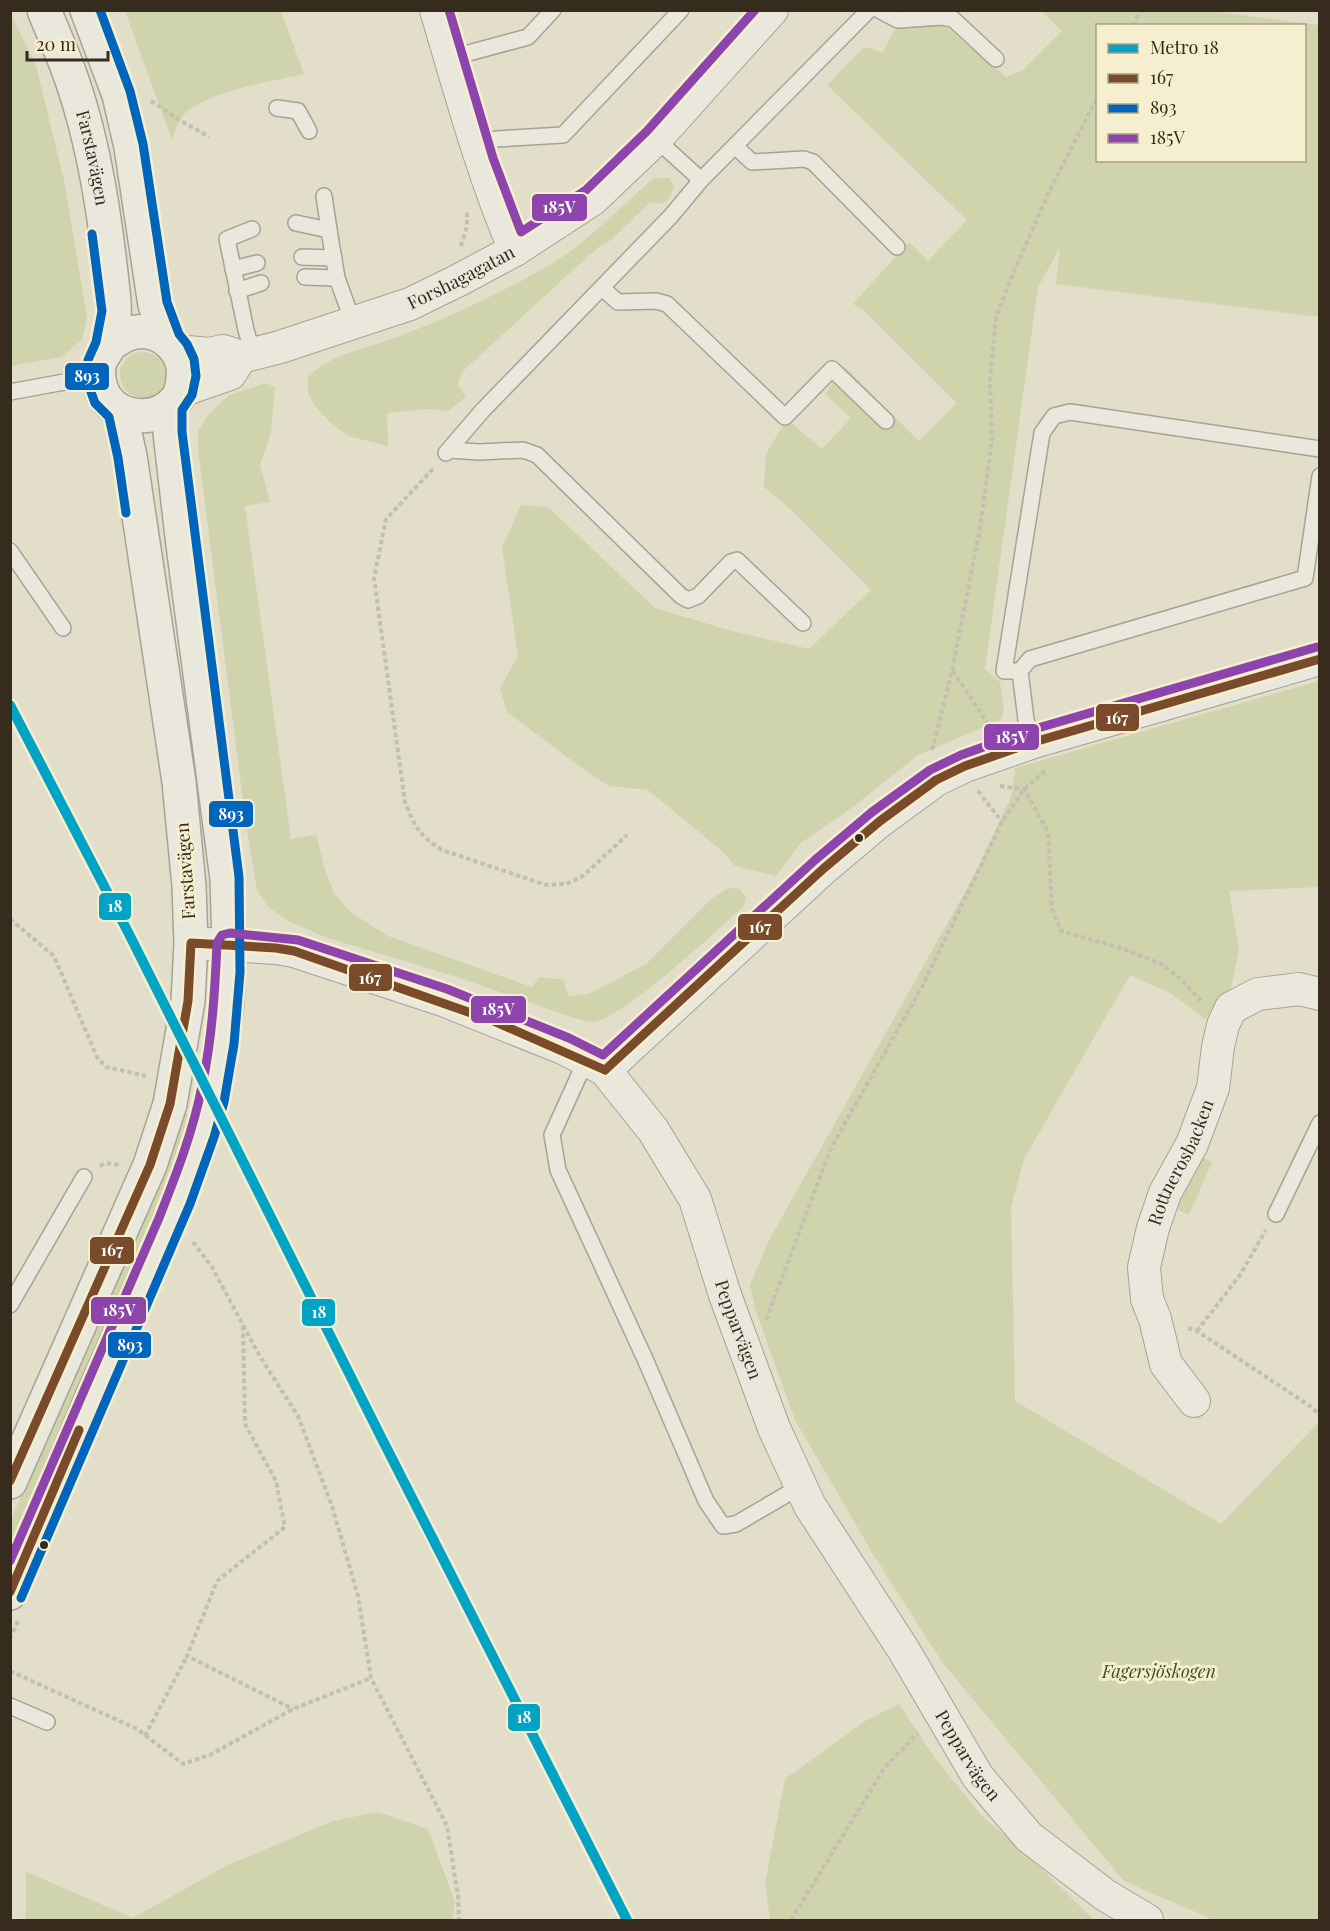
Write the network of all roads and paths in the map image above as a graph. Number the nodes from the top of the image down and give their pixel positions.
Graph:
1 (44, 10) edge
2 (87, 10) edge
3 (435, 10) edge
4 (553, 10) edge
5 (681, 10) edge
6 (772, 10) edge
7 (869, 10) edge
8 (879, 10) edge
9 (1140, 10) edge
10 (1134, 24) edge
11 (450, 58) junction
12 (996, 59) dead end
13 (144, 97) dead end
14 (1096, 100) edge
15 (277, 108) dead end
16 (309, 130) dead end
17 (209, 137) dead end
18 (656, 139) junction
19 (477, 146) junction
20 (735, 146) junction
21 (701, 180) junction
22 (324, 196) dead end
23 (468, 207) dead end
24 (296, 223) dead end
25 (252, 229) dead end
26 (329, 230) junction
27 (897, 247) dead end
28 (515, 250) junction
29 (458, 255) dead end
30 (302, 257) dead end
31 (334, 258) junction
32 (258, 264) dead end
33 (233, 269) junction
34 (305, 277) dead end
35 (337, 278) junction
36 (261, 283) dead end
37 (602, 288) junction
38 (237, 291) junction
39 (353, 322) junction
40 (108, 346) junction
41 (172, 346) junction
42 (247, 356) junction
43 (99, 379) junction
44 (10, 392) edge
45 (175, 399) junction
46 (120, 411) junction
47 (886, 421) dead end
48 (1320, 449) edge
49 (448, 452) junction
50 (1320, 476) edge
51 (10, 551) edge
52 (803, 623) dead end
53 (63, 628) dead end
54 (1320, 659) edge
55 (952, 671) junction
56 (1020, 671) junction
57 (993, 731) dead end
58 (1043, 754) junction
59 (936, 780) junction
60 (972, 783) dead end
61 (993, 785) dead end
62 (1024, 789) junction
63 (1002, 822) junction
64 (627, 835) dead end
65 (10, 918) edge
66 (191, 943) junction
67 (229, 945) junction
68 (1320, 994) edge
69 (1223, 1025) junction
70 (596, 1065) junction
71 (155, 1078) dead end
72 (1320, 1123) edge
73 (84, 1177) dead end
74 (1276, 1214) joint
75 (190, 1239) dead end
76 (10, 1305) edge
77 (1155, 1319) junction
78 (243, 1322) junction
79 (1197, 1331) junction
80 (749, 1359) junction
81 (1194, 1401) dead end
82 (1320, 1415) edge
83 (10, 1482) edge
84 (801, 1486) junction
85 (10, 1593) edge
86 (187, 1656) junction
87 (10, 1671) edge
88 (370, 1678) junction
89 (10, 1706) edge
90 (293, 1709) junction
91 (942, 1714) junction
92 (47, 1722) dead end
93 (145, 1736) junction
94 (1141, 1919) edge
95 (459, 1920) edge
96 (791, 1920) edge

1 - 40 street, Farstavägen
2 - 41 street, Farstavägen
3 - 11 street
4 - 11 lane
5 - 19 lane
6 - 18 street, Forshagagatan
7 - 20 lane
8 - 12 lane
9 - 10 path
11 - 19 street
13 - 17 path
14 - 55 path
15 - 16 lane
18 - 21 lane
18 - 28 street, Forshagagatan
19 - 28 street
20 - 21 lane
20 - 27 lane
21 - 37 lane
22 - 26 lane
23 - 29 path
24 - 26 lane
25 - 33 lane
26 - 31 lane
28 - 39 street, Forshagagatan
30 - 31 lane
31 - 35 lane
32 - 33 lane
33 - 38 lane
34 - 35 lane
35 - 39 lane
36 - 38 lane
37 - 47 lane
37 - 49 lane
38 - 42 lane
39 - 42 street, Forshagagatan
40 - 41 street
40 - 43 street, Farstavägen
41 - 42 street, Forshagagatan
41 - 45 street, Farstavägen
42 - 45 street
43 - 44 lane
43 - 46 street, Farstavägen
45 - 46 street
45 - 67 street, Farstavägen
46 - 66 street, Farstavägen
48 - 56 lane
49 - 52 lane
49 - 64 path
50 - 56 lane
51 - 53 lane
54 - 58 street
55 - 57 path
55 - 59 path
56 - 58 lane
58 - 59 street
58 - 62 path
59 - 70 street
60 - 63 path
61 - 62 path
62 - 63 path
62 - 69 path
63 - 80 path
65 - 71 path
66 - 67 street, Pepparvägen
66 - 83 street, Farstavägen
67 - 70 street, Pepparvägen
67 - 85 street, Farstavägen
68 - 69 street, Rottnerosbacken
69 - 77 street, Rottnerosbacken
70 - 80 street, Pepparvägen
70 - 84 lane
72 - 74 lane
73 - 76 lane
74 - 79 path
75 - 78 path
77 - 79 path
77 - 81 street, Rottnerosbacken
78 - 86 path
78 - 88 path
79 - 82 path
80 - 84 street, Pepparvägen
84 - 91 street, Pepparvägen
86 - 90 path
86 - 93 path
87 - 93 path
88 - 90 path
88 - 95 path
89 - 92 lane
90 - 93 path
91 - 94 street, Pepparvägen
91 - 96 path

